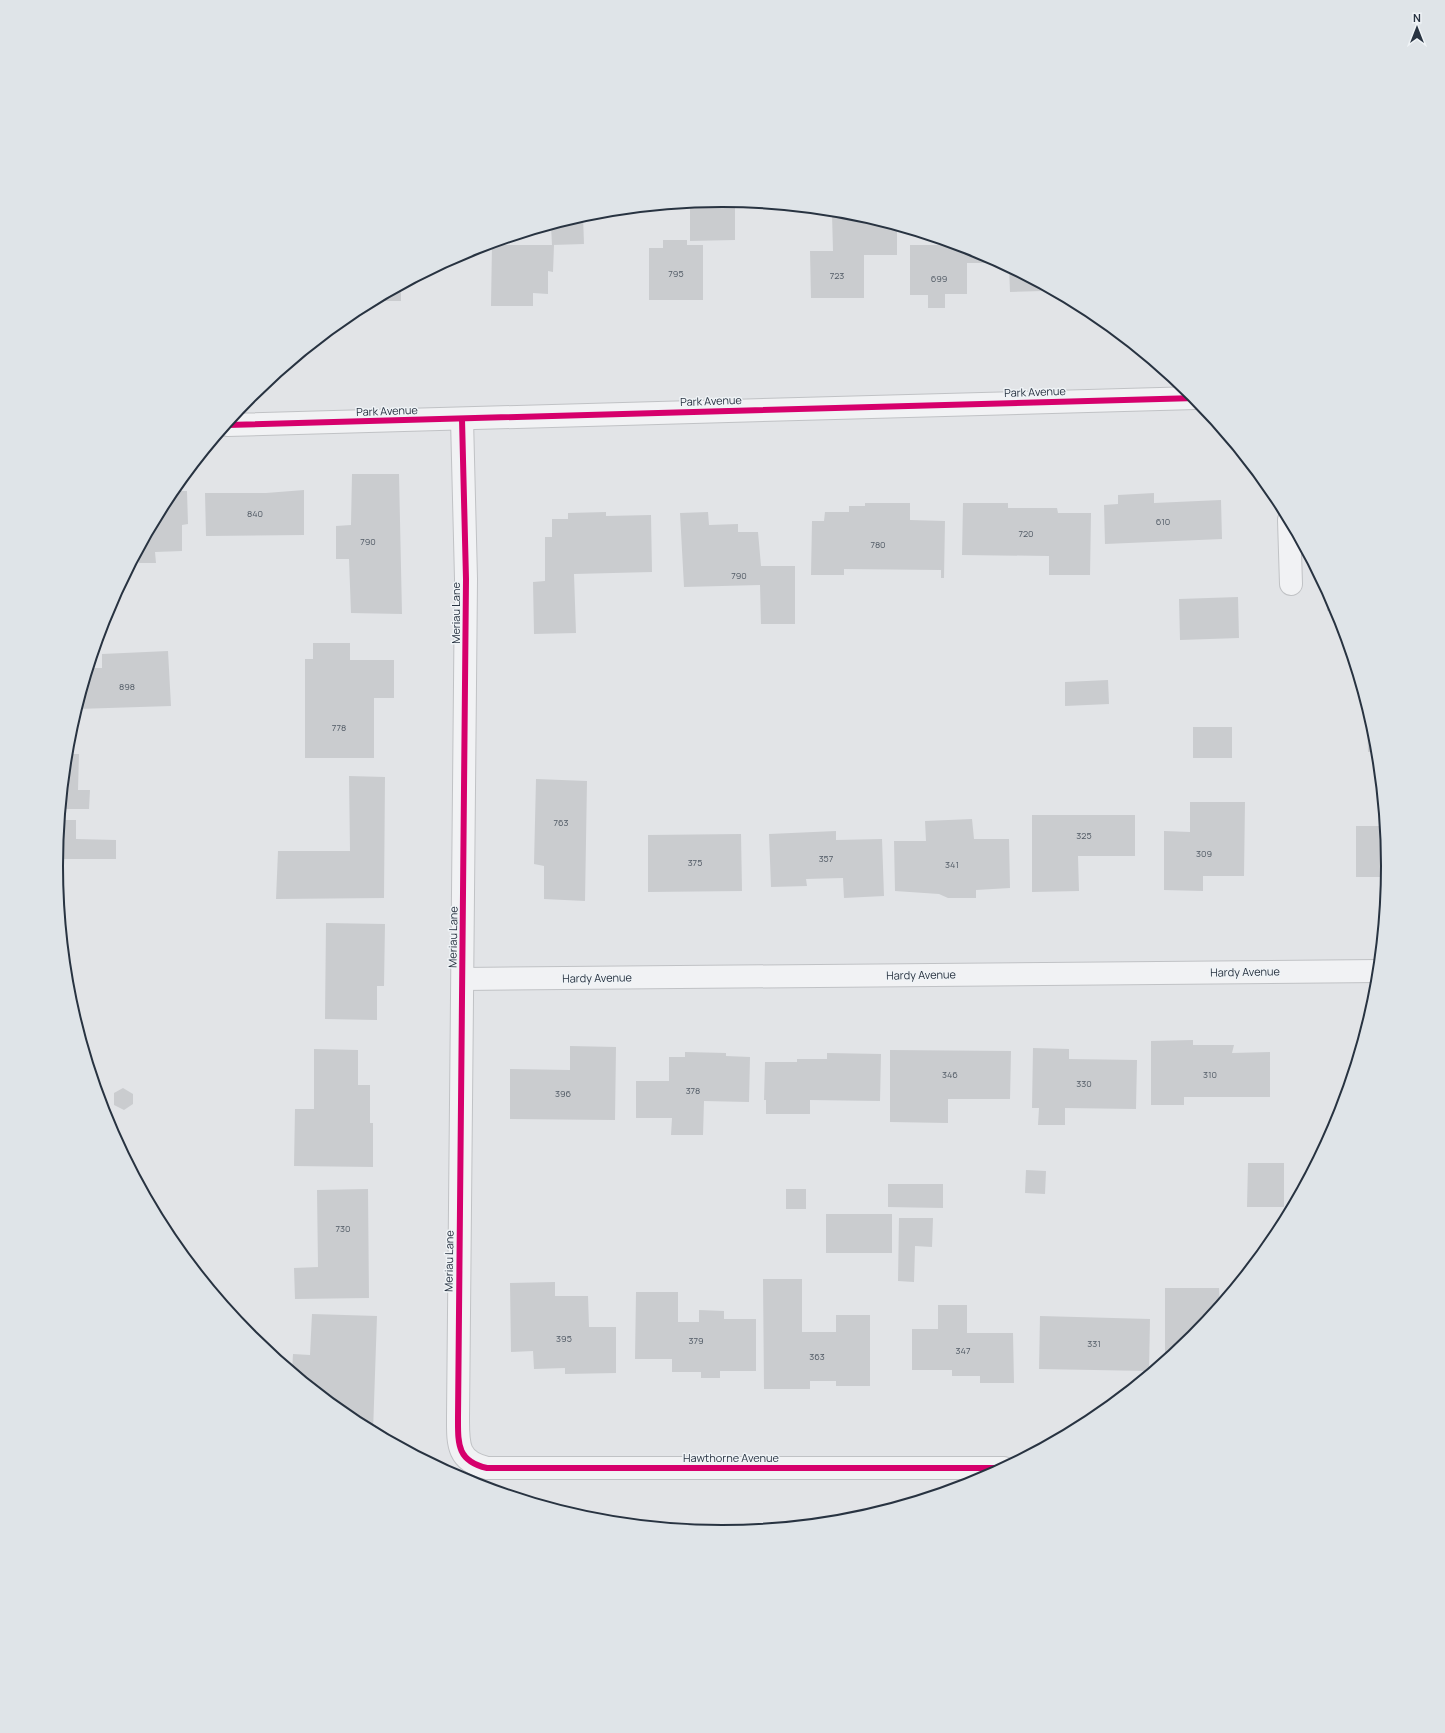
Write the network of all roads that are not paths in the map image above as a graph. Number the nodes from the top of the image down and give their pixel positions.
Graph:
1 (1187, 398) edge
2 (462, 418) junction
3 (234, 425) edge
4 (1289, 529) edge
5 (1291, 584) dead end
6 (1373, 971) edge
7 (462, 979) junction
8 (463, 1454) joint
9 (992, 1468) edge

1 - 2 street, Park Avenue
2 - 3 street, Park Avenue
2 - 7 street, Meriau Lane
4 - 5 street
6 - 7 street, Hardy Avenue
7 - 8 street, Meriau Lane
8 - 9 street, Hawthorne Avenue

